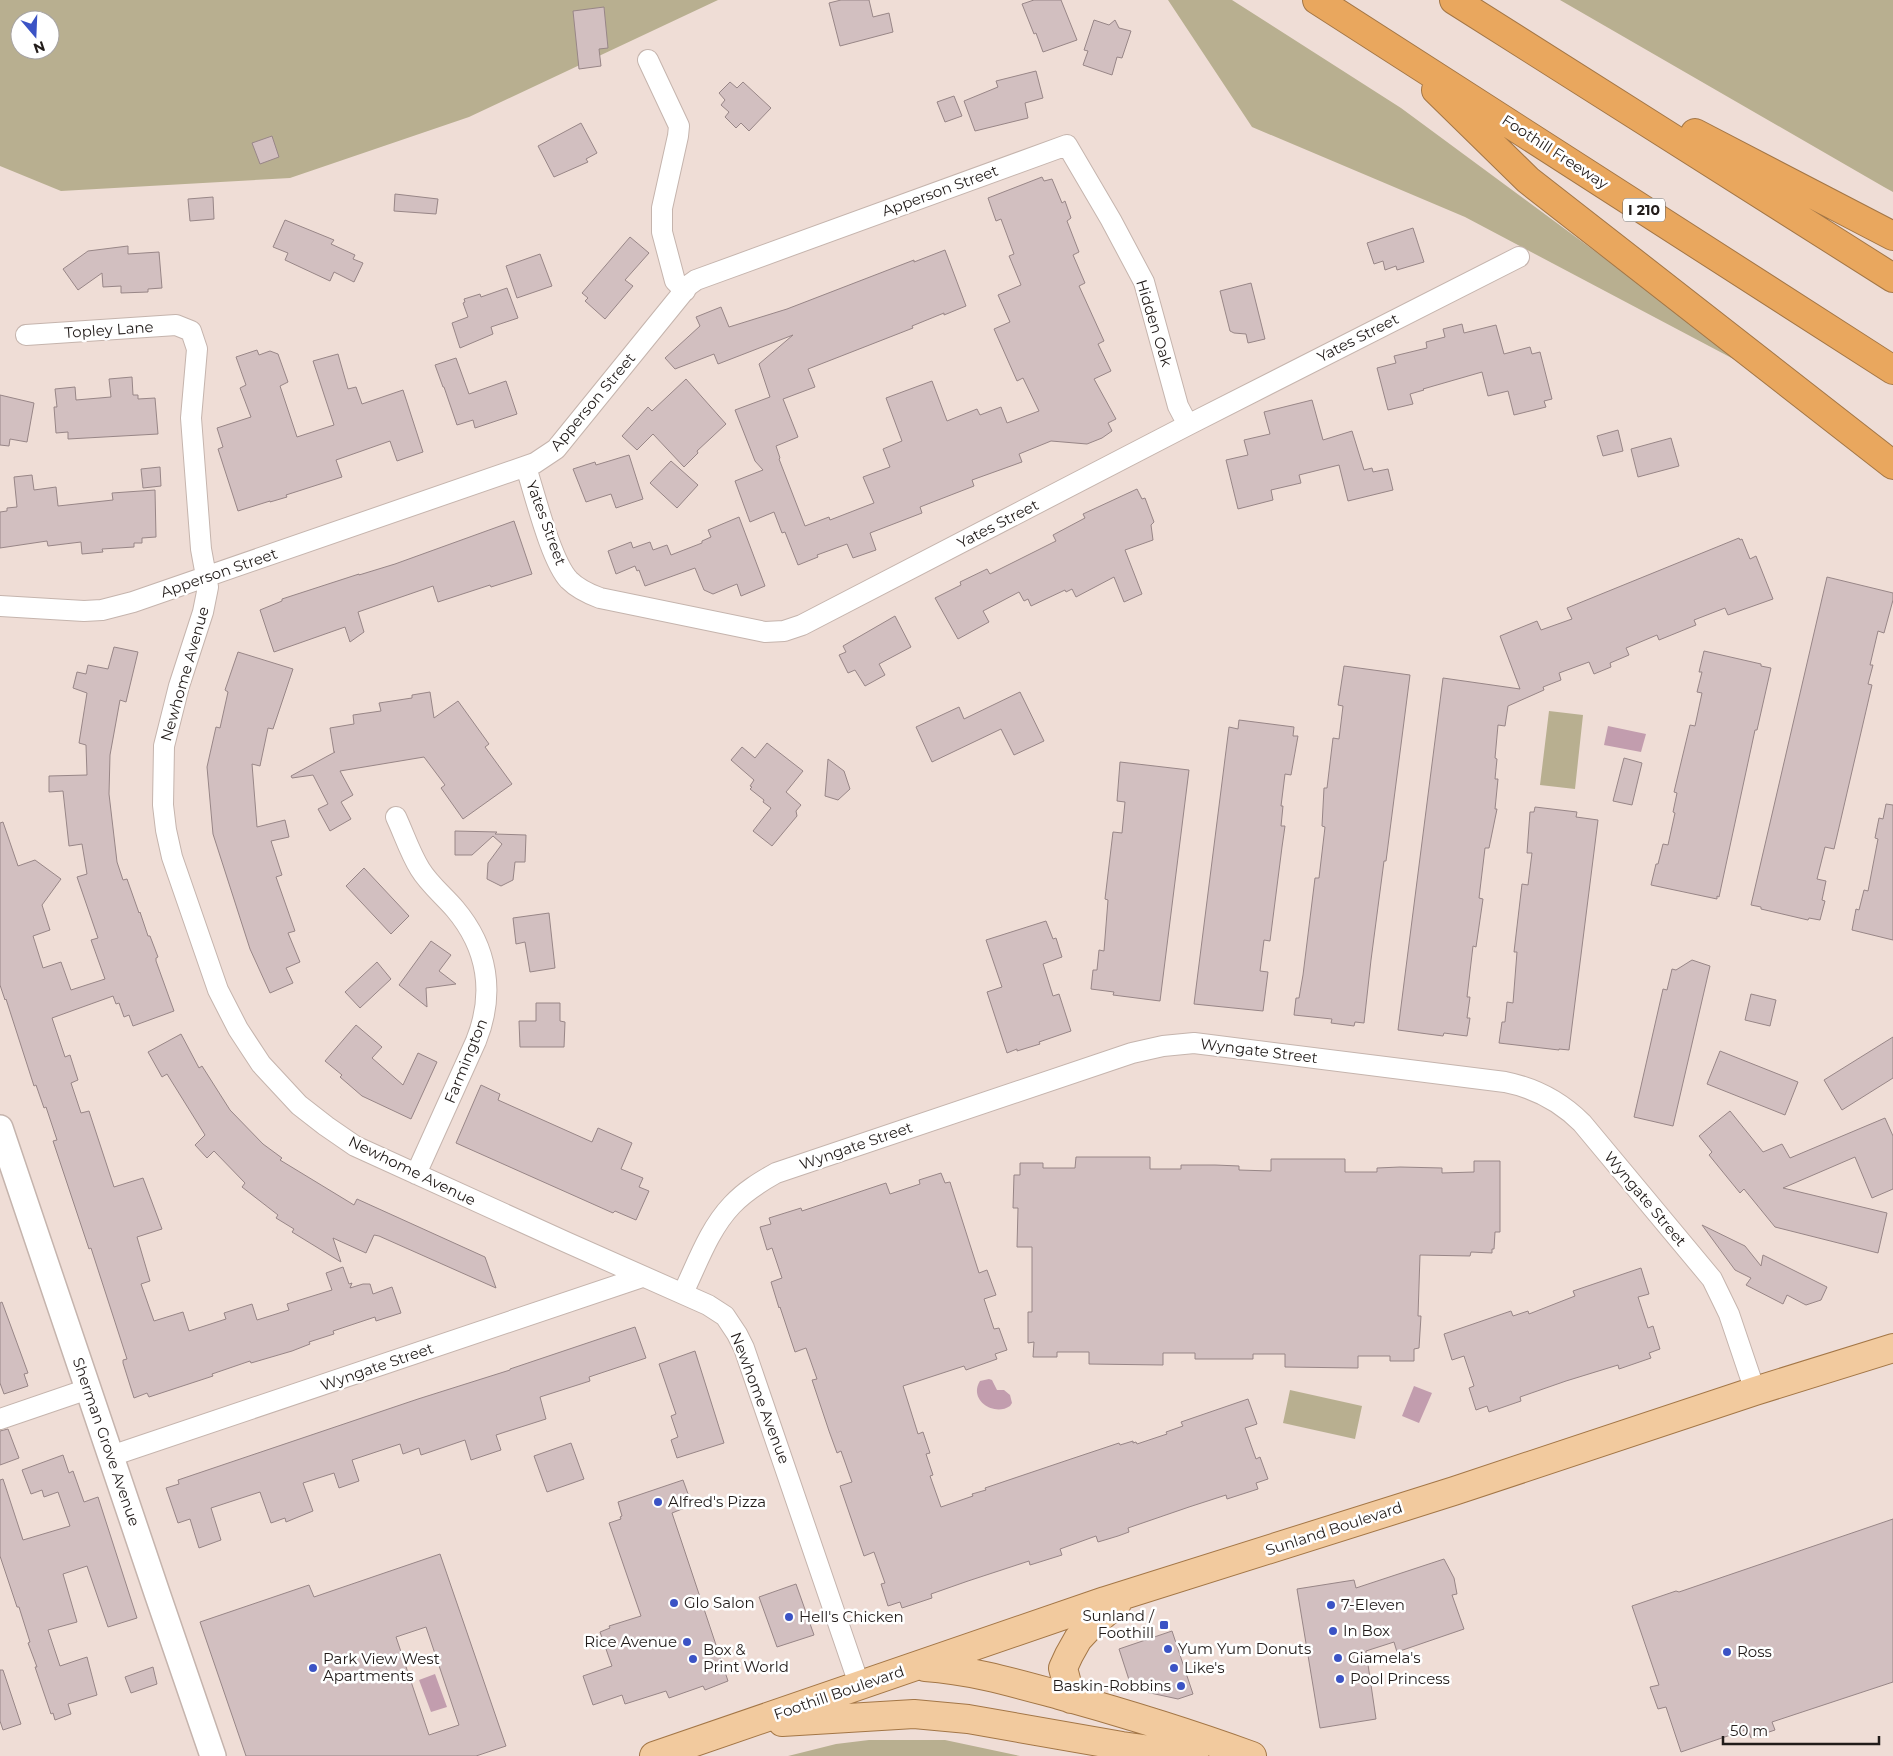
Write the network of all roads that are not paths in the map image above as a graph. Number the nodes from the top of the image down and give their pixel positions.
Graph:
1 (1317, 0) edge
2 (1455, 0) edge
3 (1396, 50) junction
4 (648, 60) dead end
5 (1068, 145) joint
6 (1893, 236) edge
7 (1519, 257) dead end
8 (1893, 278) edge
9 (685, 291) junction
10 (190, 331) joint
11 (26, 335) dead end
12 (1893, 370) edge
13 (1188, 426) junction
14 (1893, 465) edge
15 (526, 467) junction
16 (207, 577) junction
17 (0, 606) edge
18 (396, 817) dead end
19 (0, 1128) edge
20 (416, 1174) junction
21 (642, 1277) junction
22 (683, 1294) junction
23 (1893, 1328) edge
24 (1893, 1348) edge
25 (88, 1389) junction
26 (1754, 1391) junction
27 (0, 1419) edge
28 (111, 1456) junction
29 (1127, 1594) junction
30 (914, 1667) junction
31 (859, 1684) junction
32 (1071, 1698) junction
33 (743, 1725) junction
34 (213, 1756) edge
35 (654, 1756) edge
36 (1194, 1756) edge
37 (1252, 1756) edge

1 - 3 highway, Foothill Freeway / I 210
2 - 6 highway
2 - 8 highway
3 - 12 highway, Foothill Freeway / I 210
3 - 14 highway
4 - 9 street
5 - 9 street, Apperson Street
5 - 13 street, Hidden Oak
7 - 13 street, Yates Street
9 - 15 street, Apperson Street
10 - 11 street, Topley Lane
10 - 16 street, Newhome Avenue
13 - 15 street, Yates Street
15 - 16 street, Apperson Street
16 - 17 street, Apperson Street
16 - 20 street, Newhome Avenue
18 - 20 street, Farmington
19 - 25 street, Sherman Grove Avenue
20 - 21 street, Newhome Avenue
21 - 22 street, Newhome Avenue
21 - 28 street, Wyngate Street
22 - 26 street, Wyngate Street
22 - 31 street, Newhome Avenue
23 - 26 main road, Sunland Boulevard
24 - 26 main road, Sunland Boulevard
25 - 27 street
25 - 28 street, Sherman Grove Avenue
26 - 29 main road, Sunland Boulevard
28 - 34 street, Sherman Grove Avenue
29 - 30 main road, Sunland Boulevard
29 - 32 main road
30 - 31 main road, Foothill Boulevard
30 - 32 main road, Foothill Boulevard
31 - 33 main road, Foothill Boulevard
32 - 37 main road, Foothill Boulevard
33 - 35 main road, Foothill Boulevard
33 - 36 main road, Foothill Boulevard

